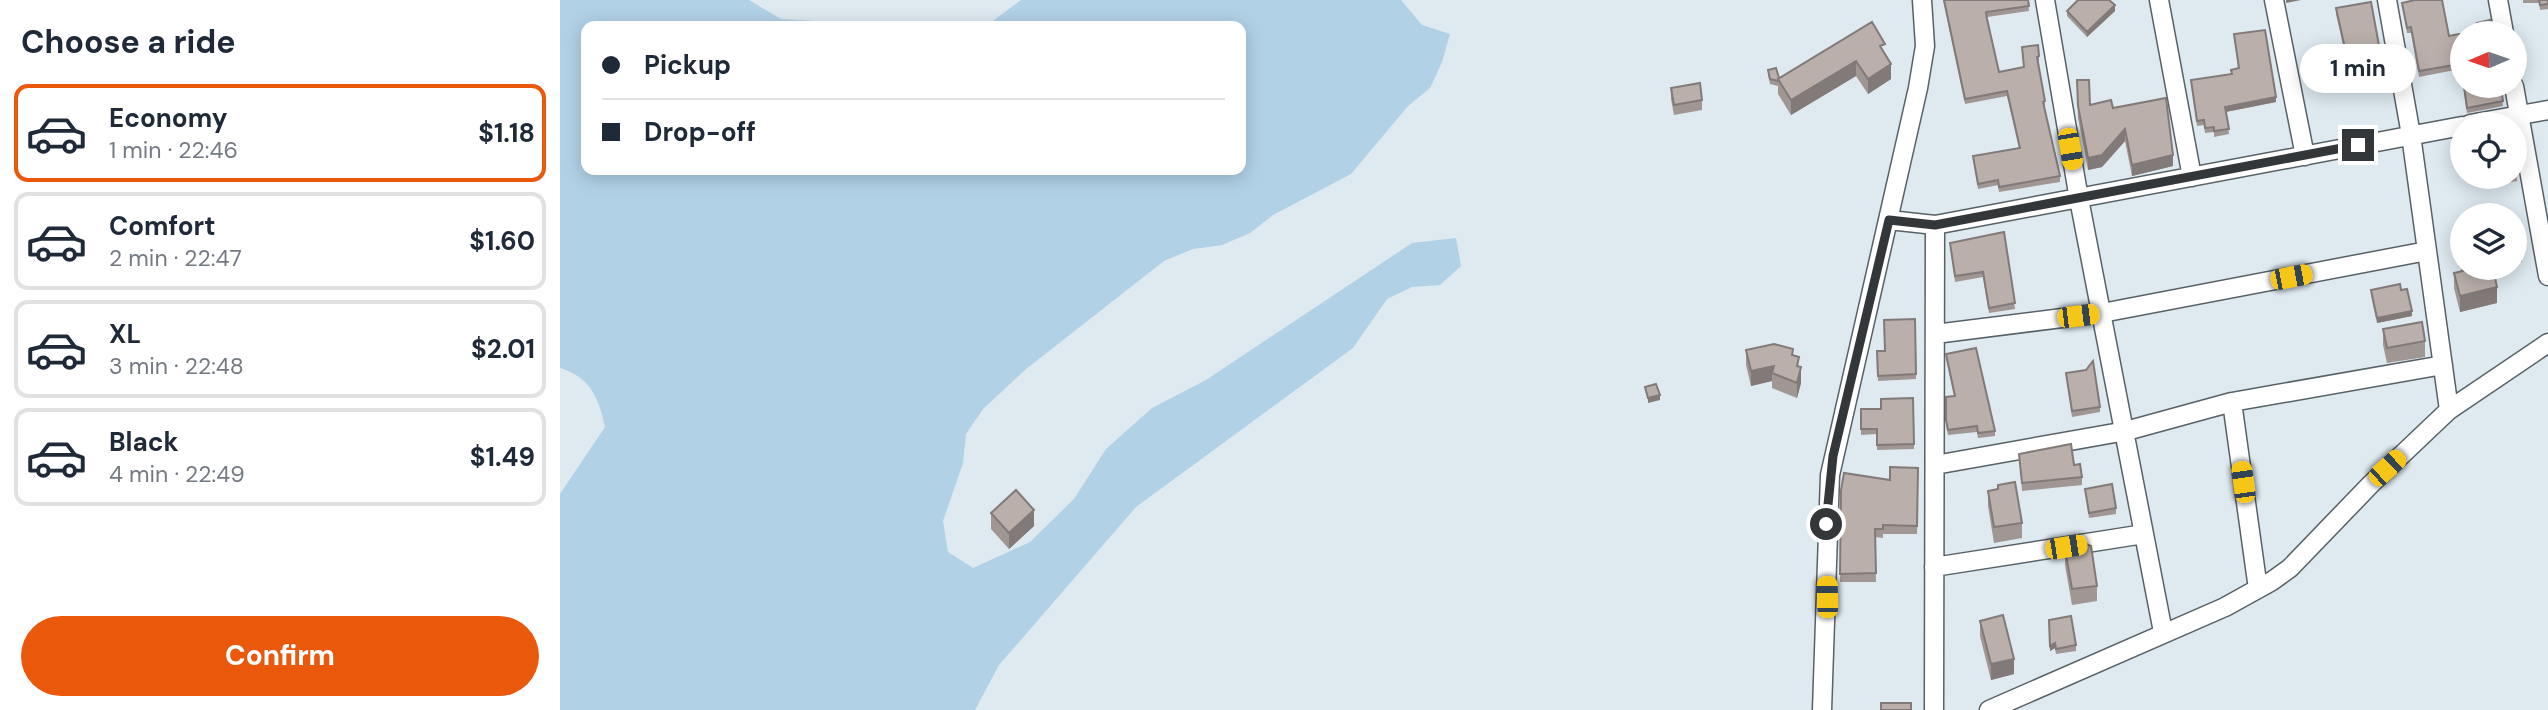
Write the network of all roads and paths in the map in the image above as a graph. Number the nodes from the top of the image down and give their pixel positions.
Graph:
1 (1922, 0) edge
2 (2045, 0) edge
3 (2159, 0) edge
4 (2274, 0) edge
5 (2387, 0) edge
6 (2498, 0) edge
7 (2502, 21) edge
8 (2548, 110) edge
9 (2527, 114) edge
10 (2450, 128) edge
11 (2411, 135) junction
12 (2305, 156) junction
13 (2527, 159) edge
14 (2192, 177) junction
15 (2079, 199) junction
16 (1889, 220) junction
17 (1935, 225) junction
18 (2427, 251) junction
19 (2548, 276) edge
20 (2102, 313) junction
21 (1935, 334) junction
22 (2548, 342) edge
23 (2443, 365) junction
24 (2232, 402) junction
25 (2449, 410) junction
26 (2126, 431) junction
27 (1935, 465) junction
28 (2144, 534) junction
29 (1934, 567) junction
30 (2258, 589) junction
31 (2163, 632) junction
32 (1822, 710) edge
33 (1934, 710) edge
34 (1989, 710) edge

1 - 16 street
2 - 15 street
3 - 14 street
4 - 12 street
5 - 11 street
6 - 7 street
8 - 9 street
10 - 11 street
11 - 12 street
11 - 18 street
12 - 14 street
13 - 19 street
14 - 15 street
15 - 17 street
15 - 20 street
16 - 17 street
16 - 32 street
17 - 21 street
18 - 20 street
18 - 23 street
20 - 21 street
20 - 26 street
21 - 27 street
22 - 25 street
23 - 24 street
23 - 25 street
24 - 26 street
24 - 30 street
25 - 30 street
26 - 27 street
26 - 28 street
27 - 29 street
28 - 29 street
28 - 31 street
29 - 33 street
30 - 31 street
31 - 34 street

